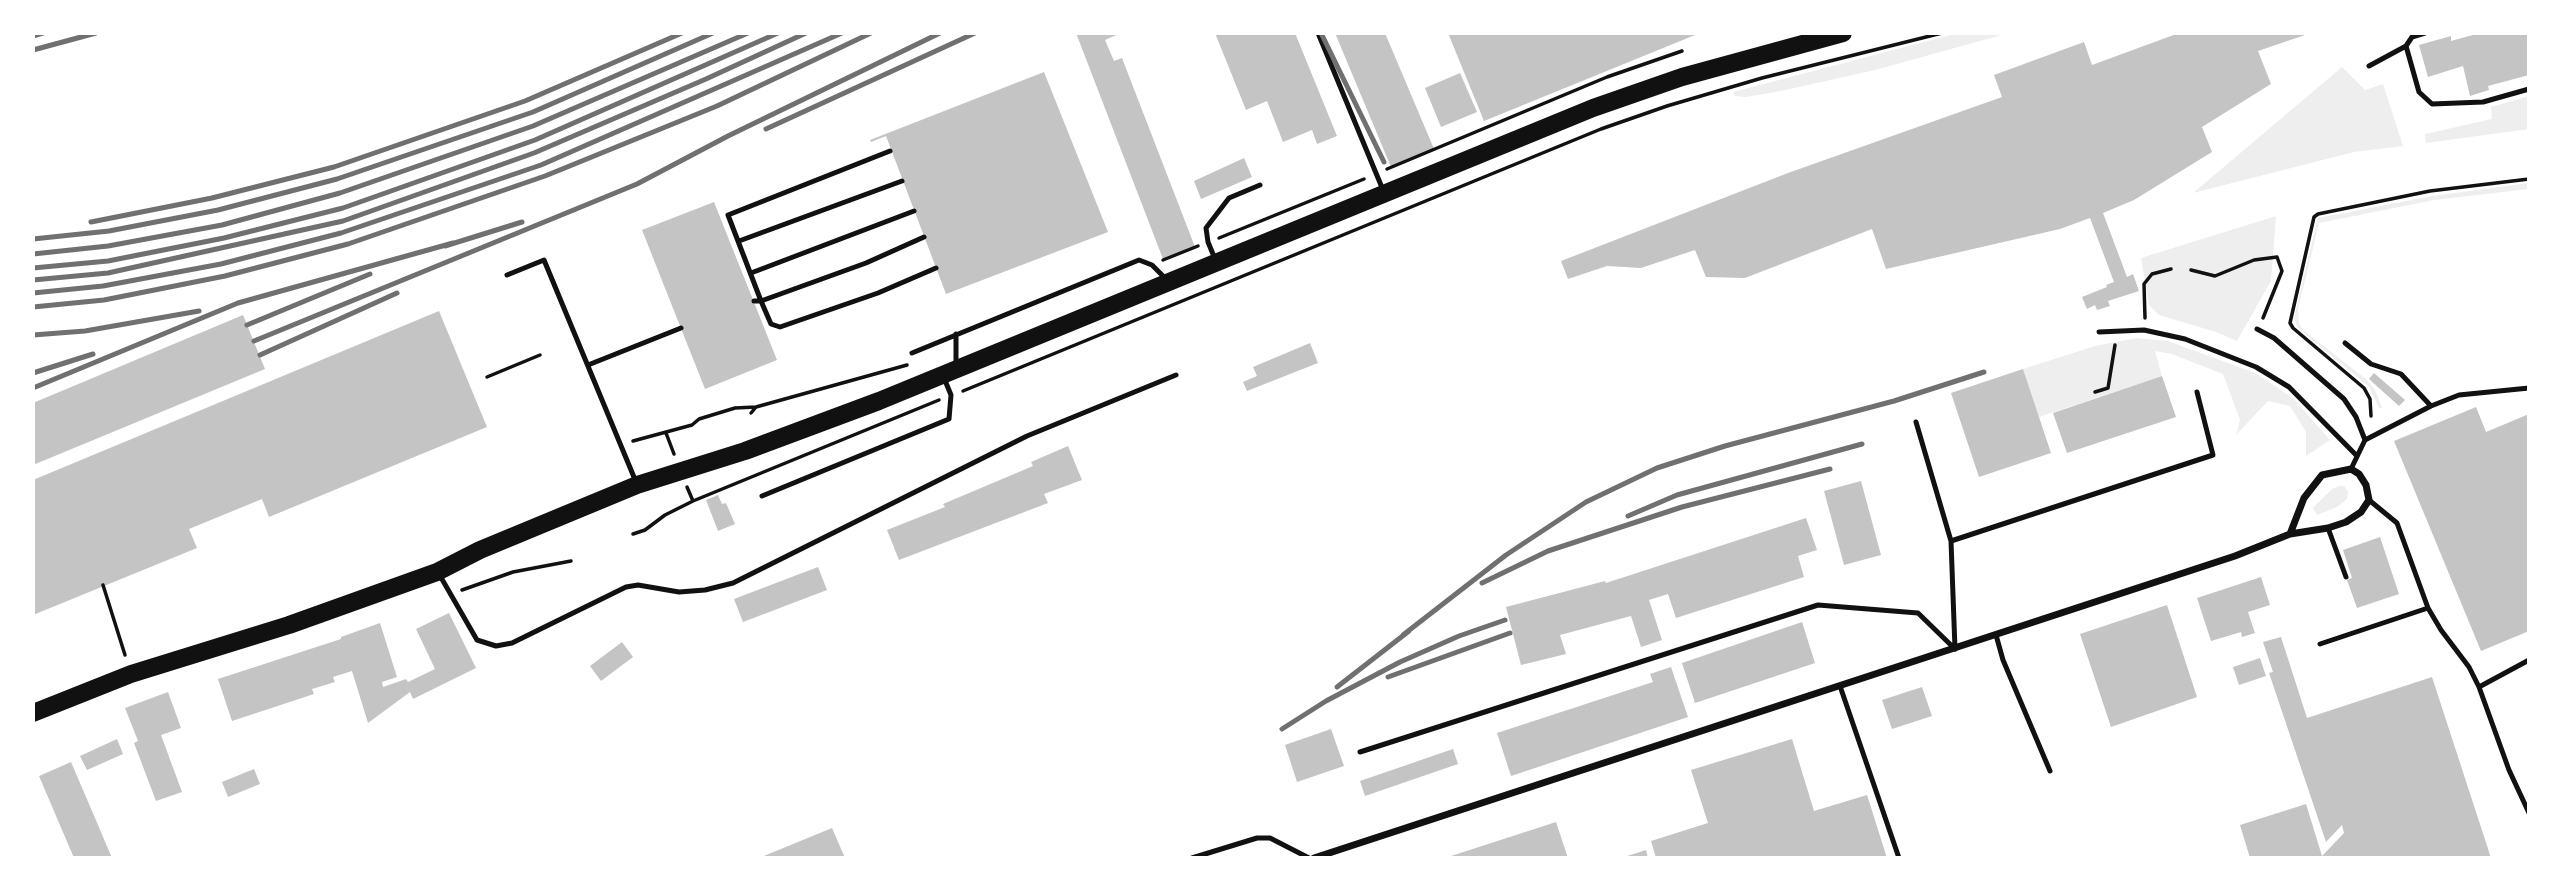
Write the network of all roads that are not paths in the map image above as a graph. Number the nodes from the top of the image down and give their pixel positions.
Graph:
1 (1318, 33) edge
2 (1843, 33) edge
3 (2425, 33) edge
4 (1797, 39) edge
5 (2406, 46) junction
6 (2370, 66) dead end
7 (2529, 89) edge
8 (890, 151) dead end
9 (902, 181) dead end
10 (1260, 186) dead end
11 (1384, 193) junction
12 (914, 211) dead end
13 (924, 237) dead end
14 (739, 241) junction
15 (1216, 262) junction
16 (936, 268) dead end
17 (751, 274) junction
18 (507, 275) dead end
19 (1169, 282) junction
20 (757, 301) junction
21 (681, 328) dead end
22 (2257, 329) road end
23 (2099, 332) dead end
24 (956, 334) junction
25 (2345, 343) dead end
26 (912, 353) dead end
27 (588, 365) junction
28 (949, 372) junction
29 (1176, 375) dead end
30 (2529, 388) edge
31 (2197, 392) dead end
32 (2431, 406) junction
33 (1916, 422) dead end
34 (2368, 438) junction
35 (2357, 456) junction
36 (2351, 469) junction
37 (637, 485) junction
38 (762, 496) dead end
39 (2369, 500) junction
40 (2328, 528) junction
41 (2290, 534) junction
42 (1951, 541) junction
43 (437, 572) junction
44 (2346, 577) dead end
45 (2428, 608) junction
46 (1996, 635) junction
47 (2320, 644) dead end
48 (1955, 649) junction
49 (2529, 660) edge
50 (1840, 686) junction
51 (2479, 687) junction
52 (33, 713) edge
53 (1360, 752) dead end
54 (2050, 771) dead end
55 (2529, 813) edge
56 (1192, 858) edge
57 (1309, 858) edge
58 (1314, 858) edge
59 (1899, 858) edge

1 - 11 lane
2 - 4 main road
3 - 5 lane
4 - 11 main road
5 - 6 lane
5 - 7 lane
8 - 14 lane
9 - 14 lane
10 - 15 lane
11 - 15 main road
12 - 17 lane
13 - 20 lane
14 - 17 lane
15 - 19 main road
16 - 20 lane
17 - 20 lane
18 - 27 lane
19 - 24 lane
19 - 28 main road
21 - 27 lane
22 - 34 lane
23 - 35 lane
24 - 26 lane
24 - 28 lane
25 - 32 lane
27 - 37 lane
28 - 37 main road
28 - 38 lane
29 - 43 lane
30 - 32 lane
31 - 42 lane
32 - 34 lane
33 - 42 lane
34 - 35 lane
35 - 36 lane
36 - 39 street
36 - 41 street
37 - 43 main road
39 - 40 street
39 - 45 lane
40 - 41 street
40 - 44 lane
41 - 46 street
42 - 48 lane
43 - 52 main road
45 - 47 lane
45 - 51 lane
46 - 48 street
46 - 54 lane
48 - 50 street
48 - 53 lane
49 - 51 lane
50 - 58 street
50 - 59 lane
51 - 55 lane
56 - 57 lane

